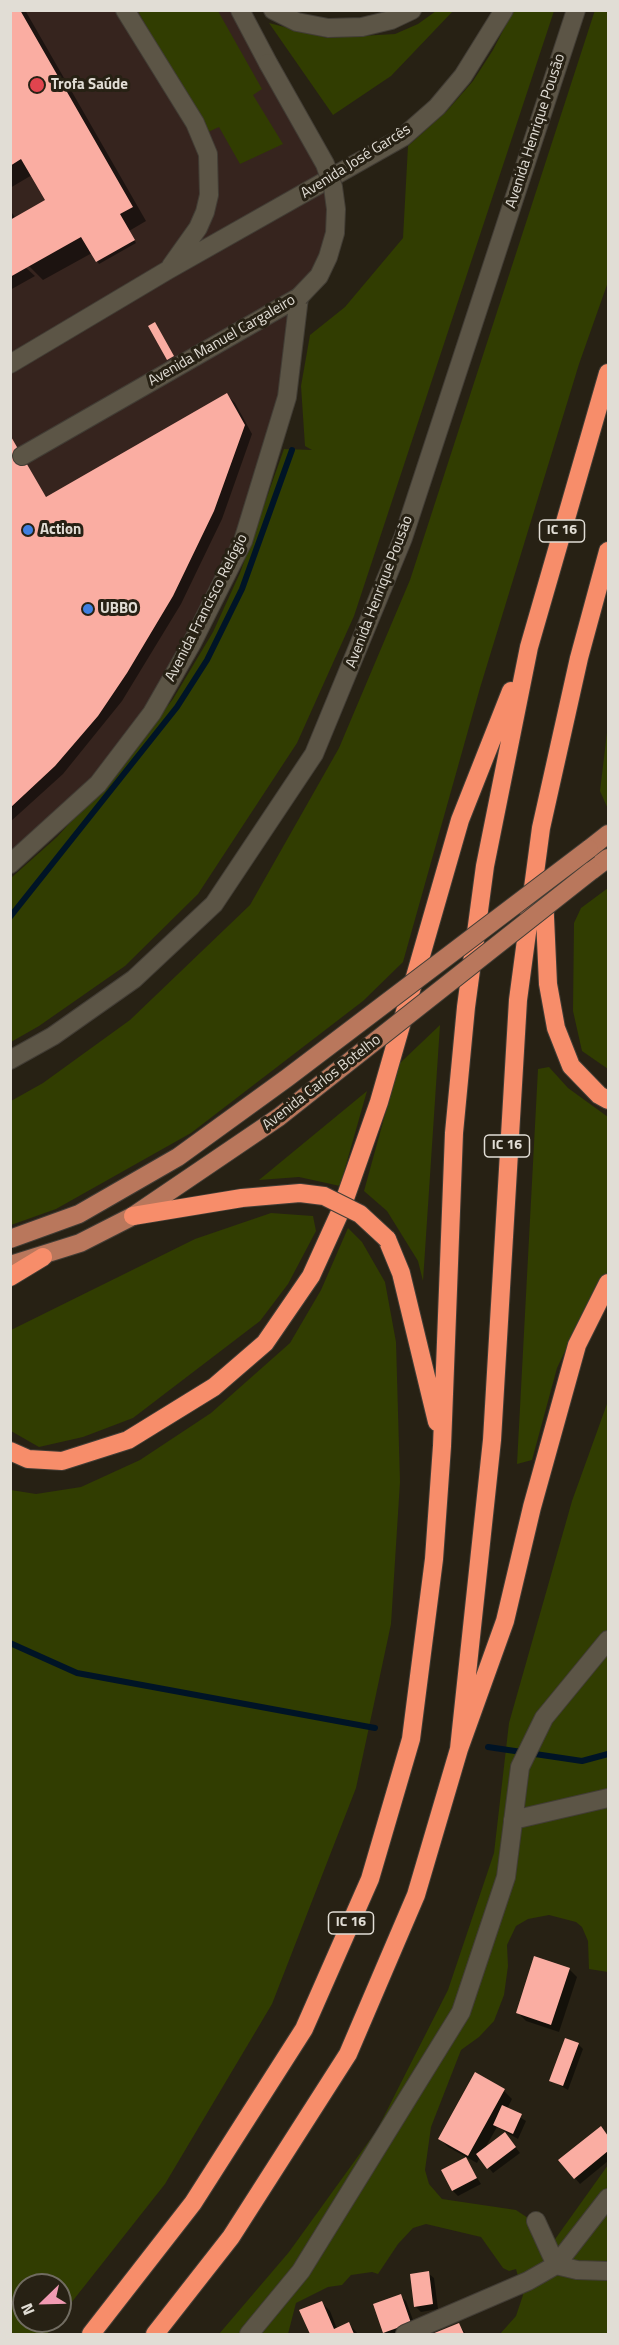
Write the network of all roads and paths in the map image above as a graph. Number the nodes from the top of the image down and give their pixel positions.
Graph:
1 (125, 10) edge
2 (240, 10) edge
3 (273, 10) edge
4 (412, 10) edge
5 (504, 10) edge
6 (576, 10) edge
7 (168, 270) junction
8 (299, 297) junction
9 (10, 364) edge
10 (609, 373) edge
11 (22, 456) dead end
12 (609, 551) edge
13 (529, 647) junction
14 (541, 828) junction
15 (609, 834) edge
16 (609, 858) edge
17 (10, 864) edge
18 (10, 1060) edge
19 (609, 1100) edge
20 (133, 1216) junction
21 (10, 1239) edge
22 (44, 1257) junction
23 (10, 1265) edge
24 (10, 1277) edge
25 (609, 1283) edge
26 (442, 1446) junction
27 (10, 1451) edge
28 (609, 1640) edge
29 (459, 1749) junction
30 (609, 1798) edge
31 (513, 1820) junction
32 (609, 2198) edge
33 (536, 2221) dead end
34 (556, 2265) junction
35 (609, 2271) edge
36 (411, 2333) edge
37 (91, 2334) edge
38 (156, 2334) edge
39 (249, 2334) edge

1 - 7 street, Avenida José Garcês
2 - 8 street, Avenida Manuel Cargaleiro, bridge
3 - 4 street
5 - 7 street, Avenida José Garcês
6 - 18 street, Avenida Henrique Pousão
7 - 9 street, Avenida José Garcês
8 - 11 street, Avenida Manuel Cargaleiro
8 - 17 street, Avenida Francisco Relógio
10 - 13 highway, IC 16
12 - 14 highway, IC 16
13 - 26 highway, IC 16
13 - 27 highway
14 - 19 highway
14 - 29 highway, IC 16
15 - 21 main road, Avenida Carlos Botelho, bridge
16 - 20 main road, Avenida Carlos Botelho, bridge
20 - 22 main road, Avenida Carlos Botelho
20 - 26 highway, bridge
22 - 23 main road, Avenida Carlos Botelho
22 - 24 highway
25 - 29 highway
26 - 37 highway, IC 16
28 - 31 street
29 - 38 highway, IC 16
30 - 31 street
31 - 39 street
32 - 34 street
33 - 34 street
34 - 35 street
34 - 36 street

